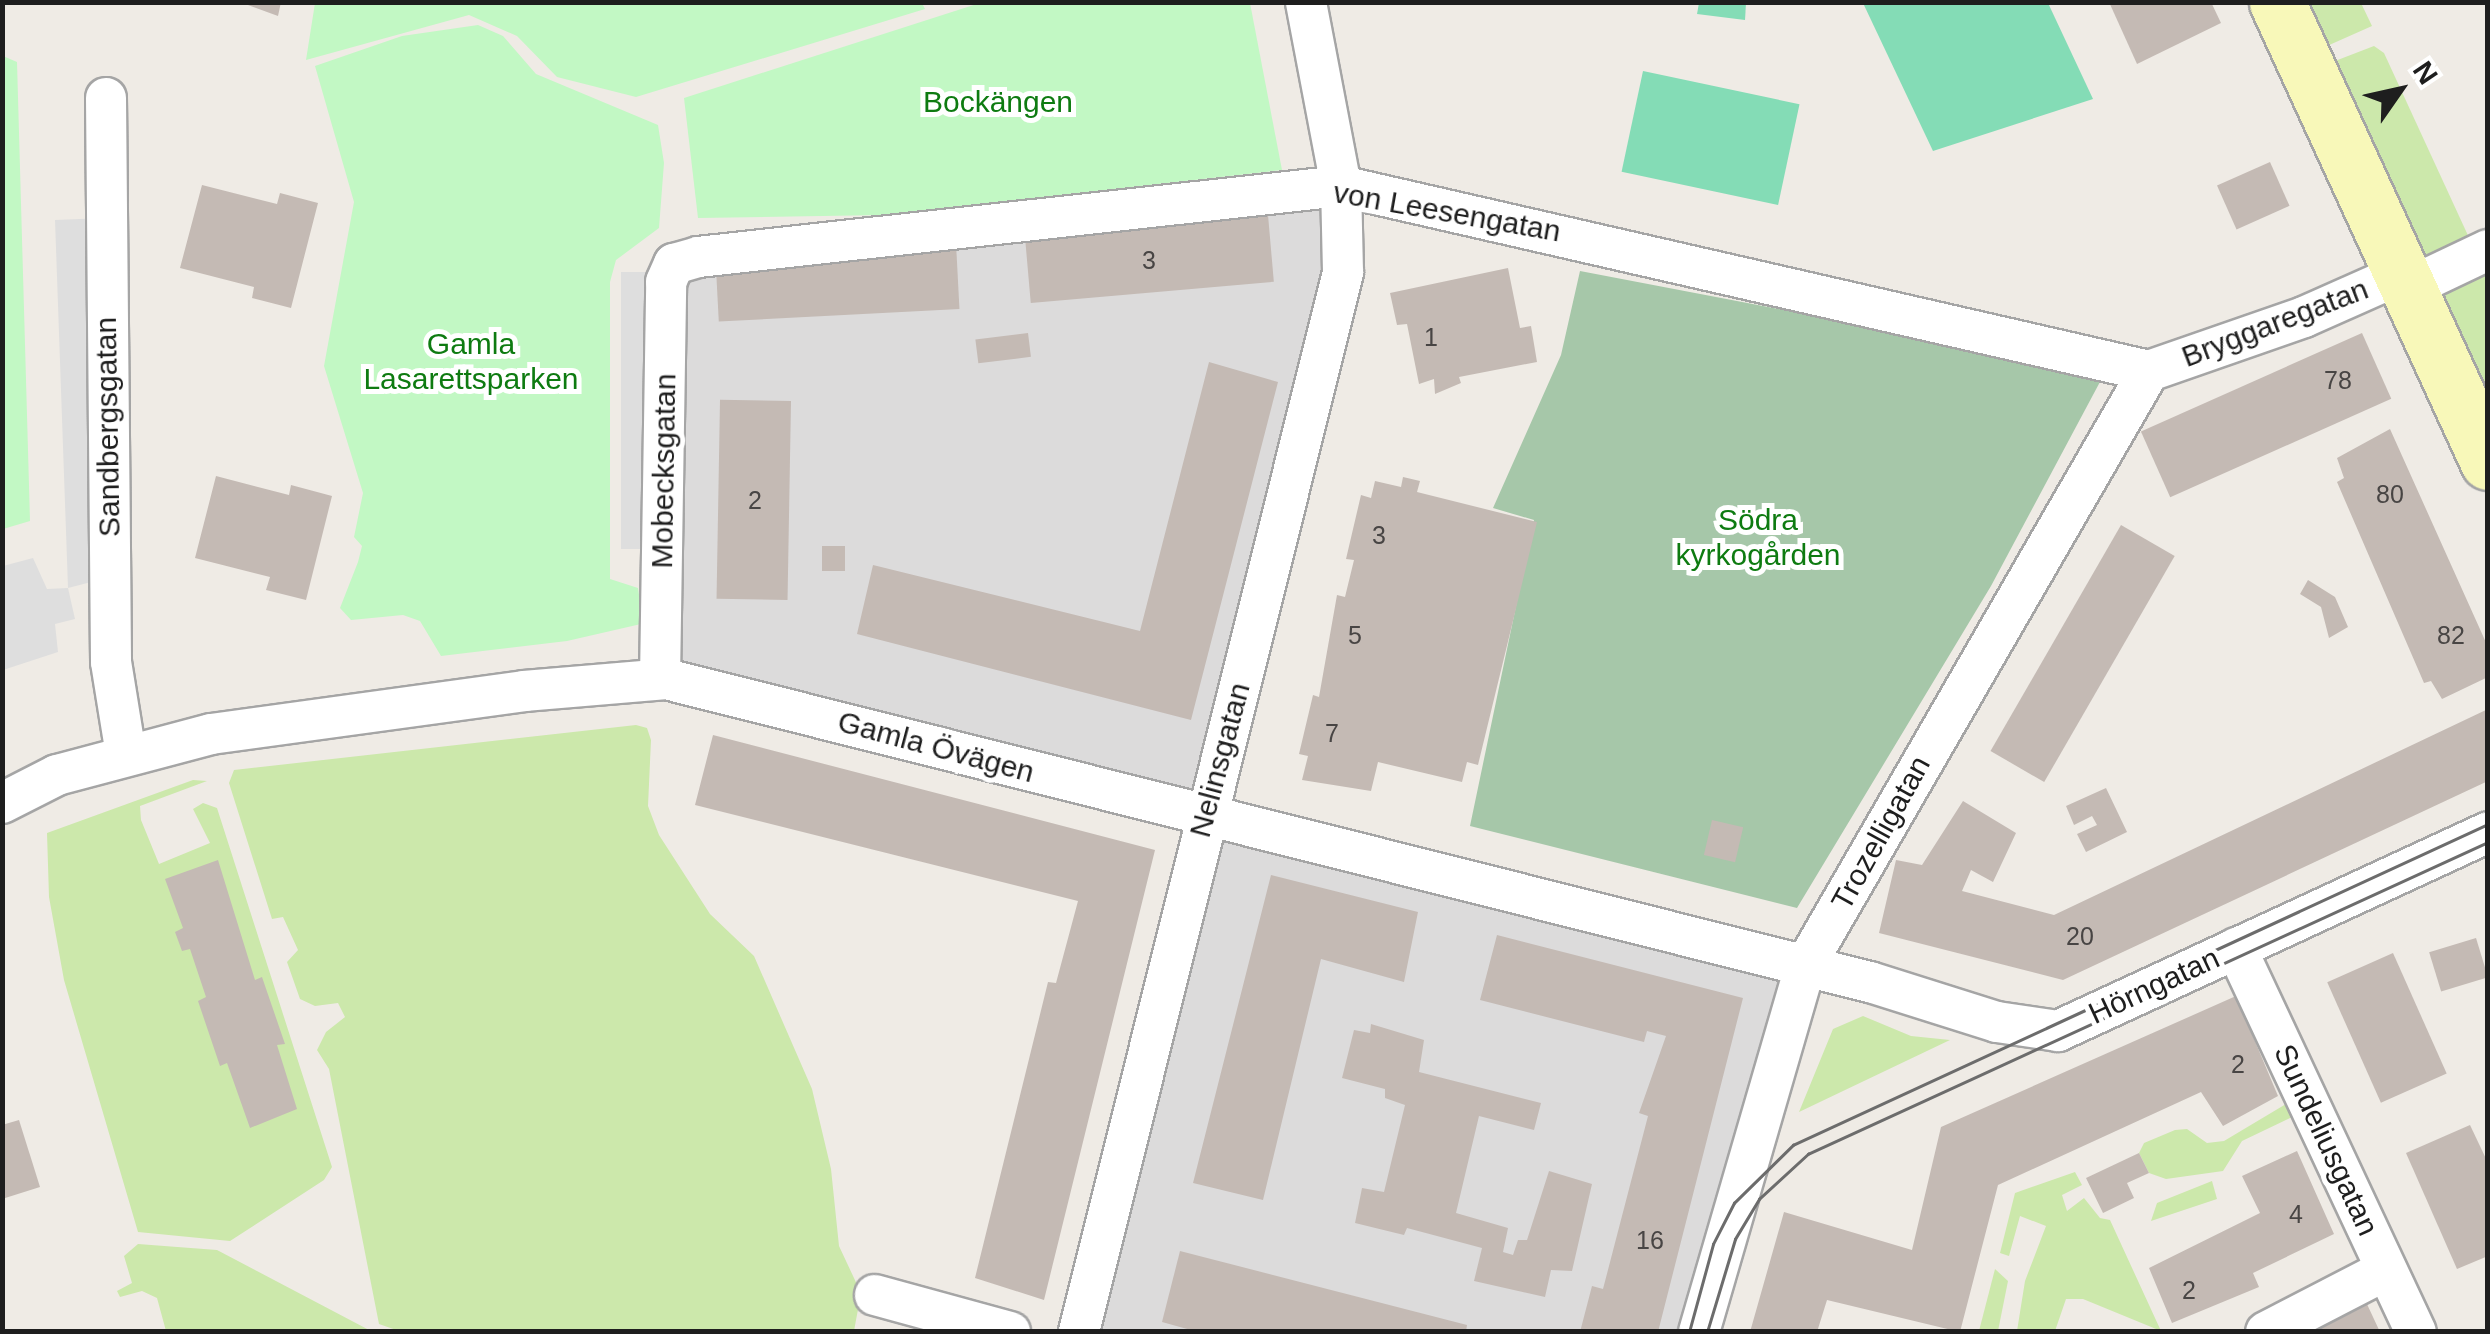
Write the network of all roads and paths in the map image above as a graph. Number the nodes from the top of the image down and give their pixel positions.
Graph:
1 (1306, 2) edge
2 (2276, 2) edge
3 (106, 98) dead end
4 (1341, 186) junction
5 (2488, 250) edge
6 (674, 264) joint
7 (2404, 281) junction
8 (2149, 371) junction
9 (2488, 462) edge
10 (660, 679) junction
11 (126, 754) junction
12 (58, 775) junction
13 (2, 781) edge
14 (2, 803) edge
15 (1204, 816) junction
16 (2488, 832) edge
17 (2236, 948) junction
18 (1805, 966) junction
19 (2386, 1270) junction
20 (875, 1294) dead end
21 (1010, 1332) edge
22 (1079, 1332) edge
23 (1699, 1332) edge
24 (2266, 1332) edge
25 (2416, 1332) edge

1 - 4 street, Nelinsgatan
2 - 7 main road
3 - 11 street, Sandbergsgatan
4 - 6 street, von Leesengatan
4 - 8 street, von Leesengatan
4 - 15 street, Nelinsgatan
5 - 7 street, Bryggaregatan
6 - 10 street, Mobecksgatan
7 - 8 street, Bryggaregatan
7 - 9 main road
8 - 18 street, Trozelligatan
10 - 11 street, Gamla Övägen
10 - 15 street, Gamla Övägen
11 - 12 street, Gamla Övägen
12 - 13 street, Gamla Övägen
12 - 14 street, Gamla Övägen
15 - 18 street, Gamla Övägen
15 - 22 street, Nelinsgatan
16 - 17 street, Hörngatan
17 - 18 street, Hörngatan
17 - 19 street, Sundeliusgatan
18 - 23 street, Trozelligatan
19 - 24 street
19 - 25 street, Sundeliusgatan
20 - 21 street

